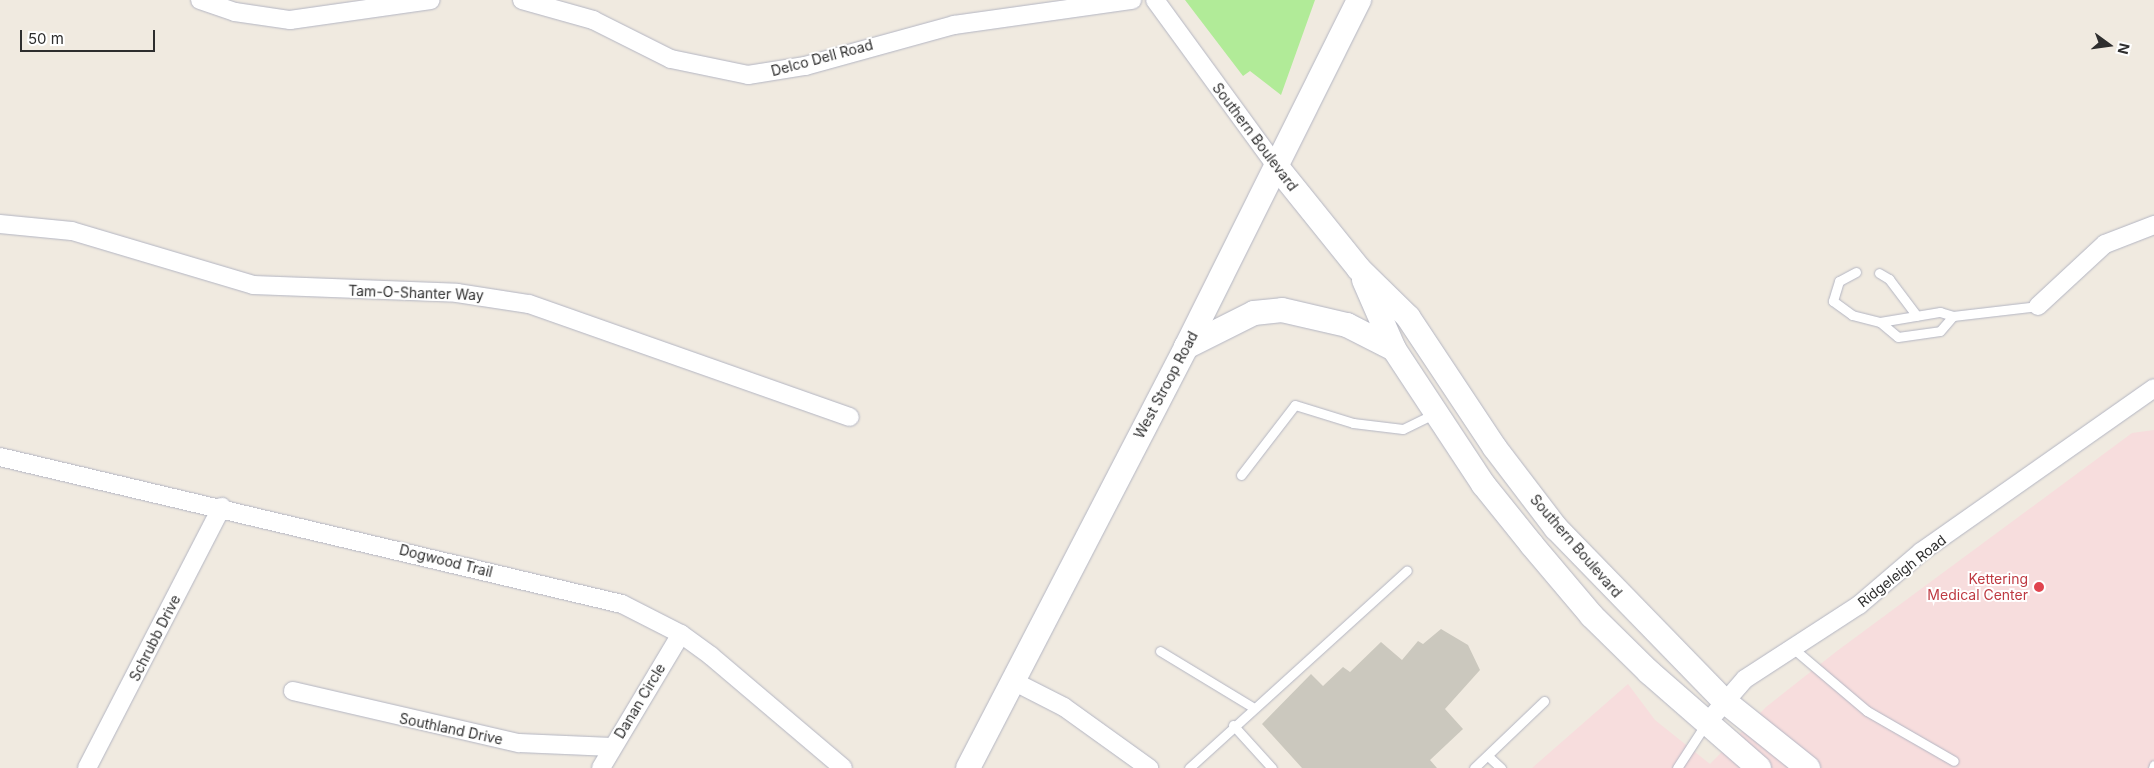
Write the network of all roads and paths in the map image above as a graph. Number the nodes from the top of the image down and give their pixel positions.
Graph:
1 (200, 0) edge
2 (431, 0) edge
3 (522, 0) edge
4 (1132, 0) edge
5 (1155, 0) edge
6 (1359, 0) edge
7 (1277, 167) junction
8 (0, 224) edge
9 (2154, 225) edge
10 (1359, 269) junction
11 (1856, 272) dead end
12 (1878, 273) dead end
13 (2038, 306) joint
14 (1917, 316) junction
15 (1953, 316) junction
16 (1880, 322) junction
17 (1186, 347) junction
18 (1394, 349) junction
19 (2154, 388) edge
20 (1436, 413) junction
21 (850, 416) dead end
22 (0, 457) edge
23 (1241, 475) dead end
24 (222, 507) junction
25 (1407, 570) dead end
26 (681, 634) junction
27 (1795, 650) junction
28 (1160, 651) dead end
29 (1013, 681) junction
30 (293, 691) dead end
31 (1723, 700) junction
32 (1544, 701) dead end
33 (1254, 708) junction
34 (1233, 724) junction
35 (1705, 725) junction
36 (612, 747) junction
37 (1488, 756) junction
38 (1954, 761) dead end
39 (87, 768) edge
40 (601, 768) edge
41 (843, 768) edge
42 (968, 768) edge
43 (1149, 768) edge
44 (1189, 768) edge
45 (1272, 768) edge
46 (1474, 768) edge
47 (1501, 768) edge
48 (1677, 768) edge
49 (1759, 768) edge
50 (1808, 768) edge

1 - 2 street
3 - 4 street, Delco Dell Road
5 - 7 street, Southern Boulevard
6 - 7 street, West Stroop Road
7 - 10 street, Southern Boulevard
7 - 17 street, West Stroop Road
8 - 21 street, Tam-O-Shanter Way
9 - 13 street
10 - 18 street, Southern Boulevard
10 - 31 street, Southern Boulevard
11 - 16 lane
12 - 14 lane
13 - 15 lane
14 - 15 lane
14 - 16 lane
15 - 16 lane
17 - 18 street
17 - 29 street, West Stroop Road
18 - 20 street, Southern Boulevard
19 - 27 street, Ridgeleigh Road
20 - 23 lane
20 - 35 street, Southern Boulevard
22 - 24 street, Dogwood Trail
24 - 26 street, Dogwood Trail
24 - 39 street, Schrubb Drive
25 - 33 lane
26 - 36 street, Danan Circle
26 - 41 street, Dogwood Trail
27 - 31 street, Ridgeleigh Road
27 - 38 lane
28 - 33 lane
29 - 42 street, West Stroop Road
29 - 43 street
30 - 36 street, Southland Drive
31 - 35 street, Ridgeleigh Road
31 - 50 street, Southern Boulevard
32 - 37 lane
33 - 34 lane
34 - 44 lane
34 - 45 lane
35 - 48 lane
35 - 49 street, Southern Boulevard
36 - 40 street, Danan Circle
37 - 46 lane
37 - 47 lane

